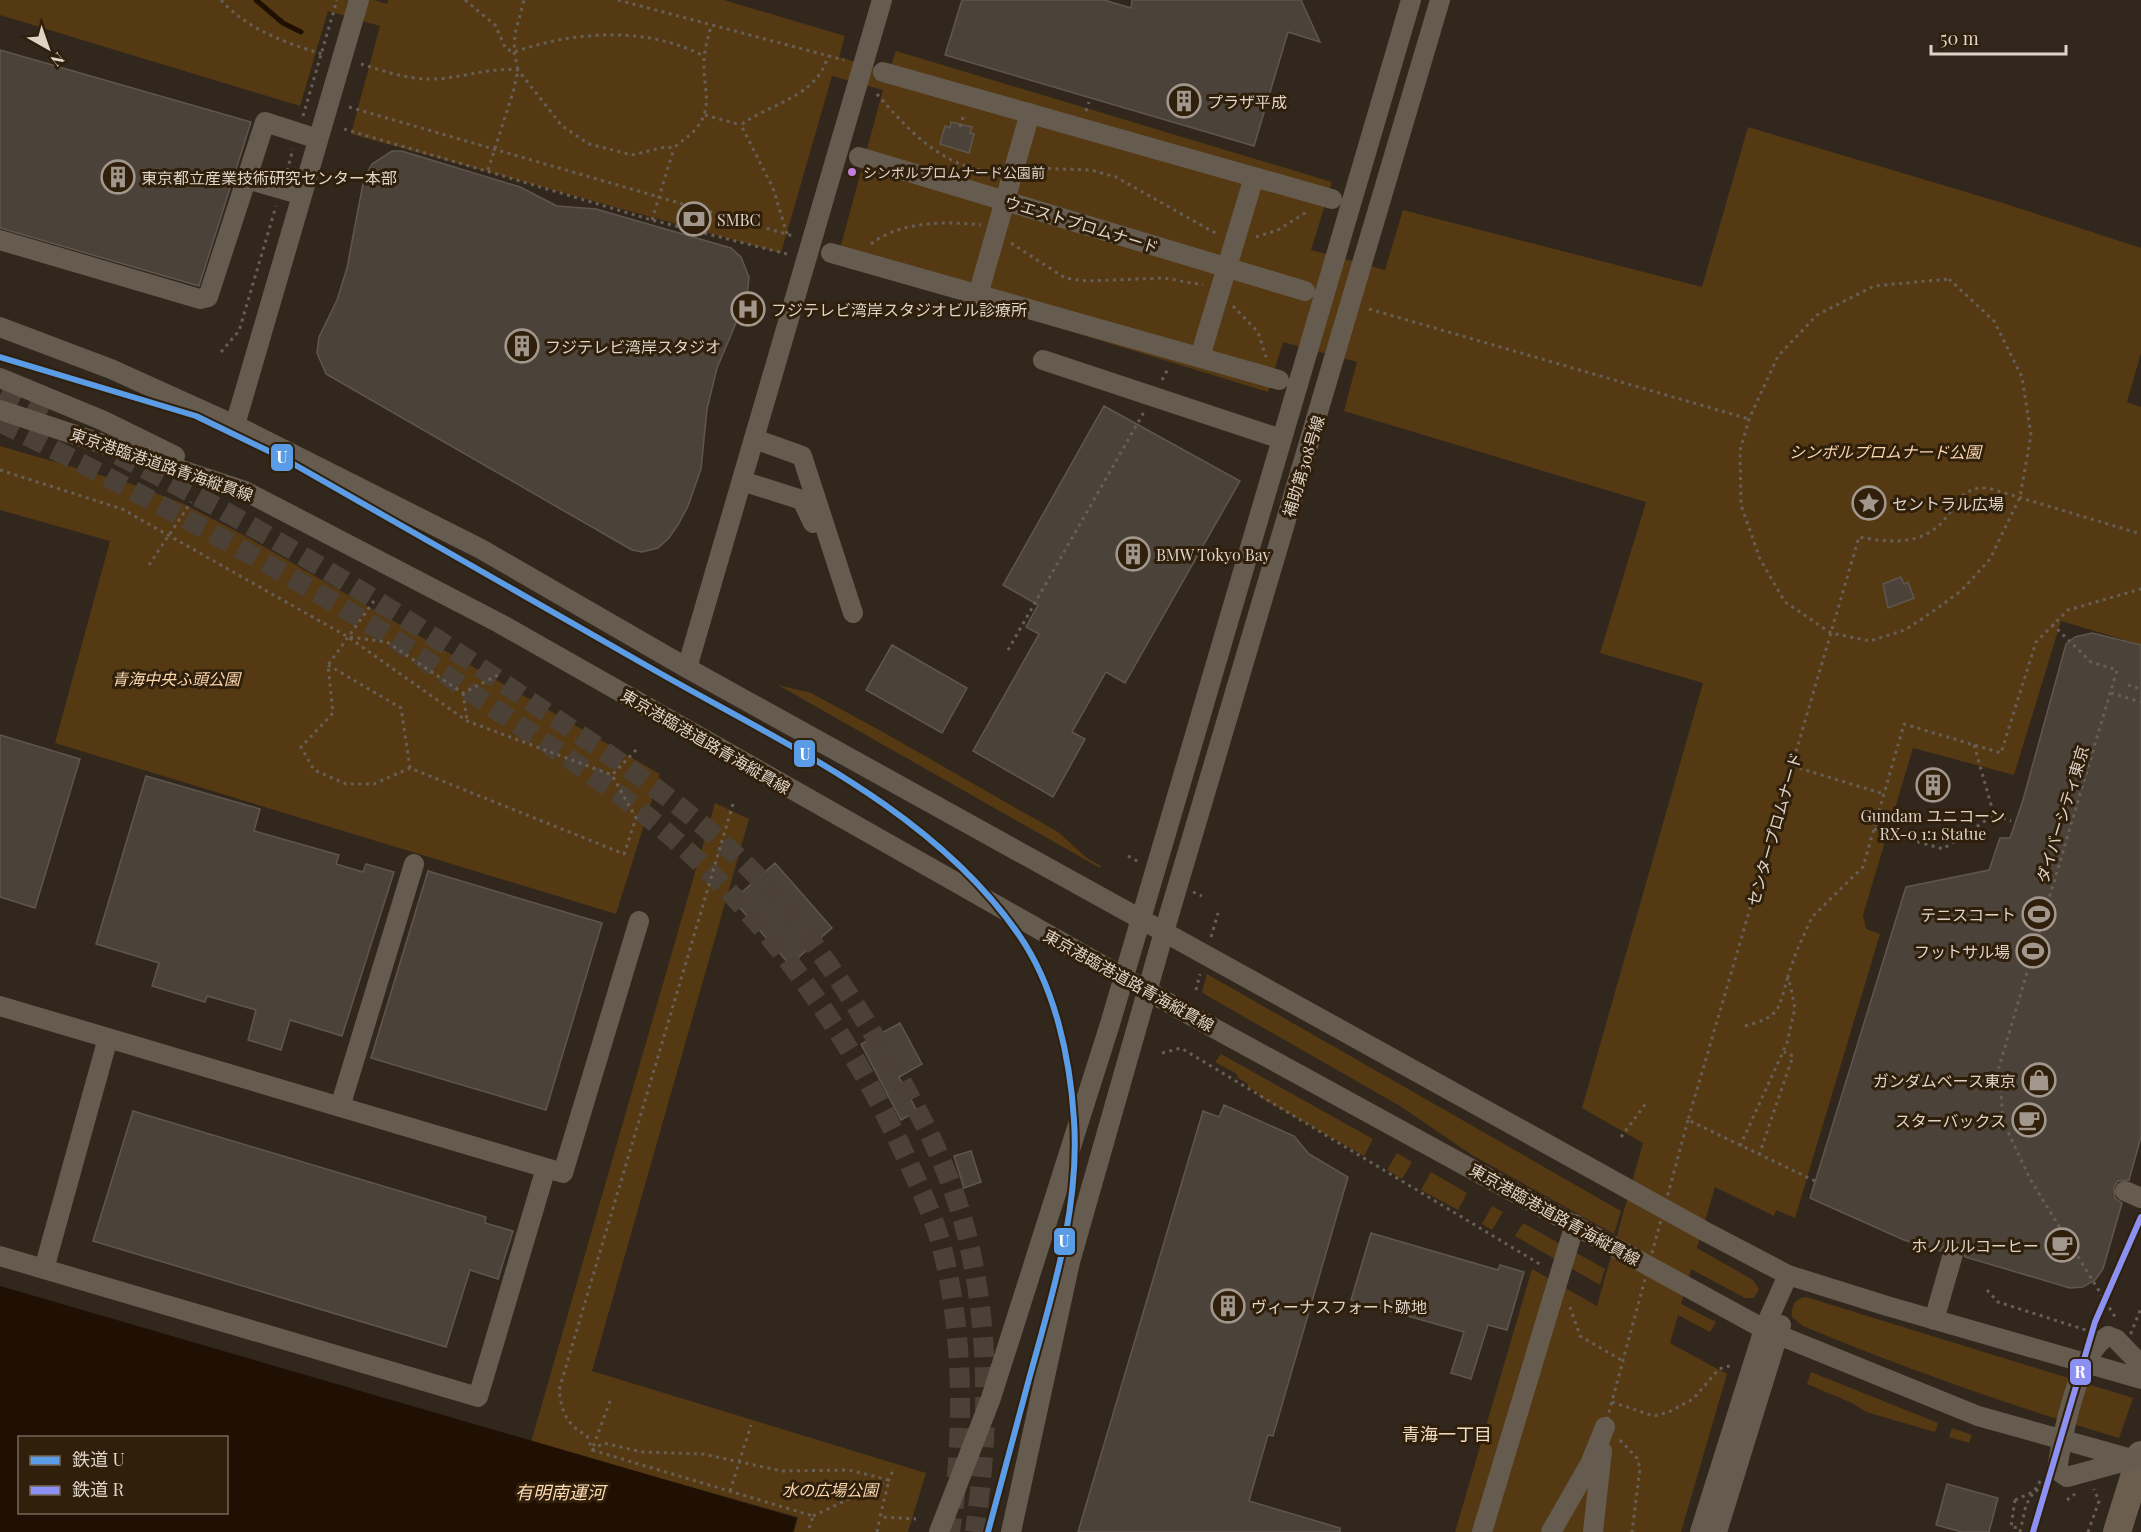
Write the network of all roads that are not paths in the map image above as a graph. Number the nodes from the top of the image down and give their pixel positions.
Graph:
1 (359, 0) edge
2 (882, 0) edge
3 (1411, 0) edge
4 (1440, 0) edge
5 (883, 72) dead end
6 (1030, 113) junction
7 (318, 139) junction
8 (859, 157) dead end
9 (1254, 177) junction
10 (247, 178) junction
11 (302, 195) junction
12 (1325, 197) road end
13 (1004, 201) junction
14 (0, 240) edge
15 (831, 253) dead end
16 (1227, 267) junction
17 (1305, 291) dead end
18 (978, 295) junction
19 (0, 327) edge
20 (1200, 357) junction
21 (1043, 360) dead end
22 (0, 378) edge
23 (1273, 378) road end
24 (0, 410) edge
25 (235, 424) junction
26 (754, 439) junction
27 (1281, 439) junction
28 (742, 481) junction
29 (245, 491) junction
30 (687, 668) junction
31 (414, 864) dead end
32 (1140, 919) junction
33 (639, 921) dead end
34 (1164, 932) junction
35 (1124, 977) junction
36 (1148, 990) junction
37 (0, 1006) edge
38 (108, 1038) junction
39 (340, 1107) junction
40 (554, 1170) junction
41 (1575, 1224) junction
42 (1953, 1254) dead end
43 (0, 1256) edge
44 (44, 1269) junction
45 (1788, 1275) junction
46 (1934, 1320) junction
47 (1772, 1332) junction
48 (2141, 1365) edge
49 (2141, 1379) edge
50 (2140, 1459) edge
51 (939, 1532) edge
52 (1011, 1532) edge
53 (1482, 1532) edge
54 (1551, 1532) edge
55 (1593, 1532) edge
56 (1700, 1532) edge
57 (1717, 1532) edge
58 (2117, 1532) edge

1 - 7 street
2 - 26 street
3 - 27 street, 補助第308号線
4 - 34 street, 補助第308号線
5 - 6 street
6 - 9 street
6 - 13 street
7 - 10 street
7 - 11 street
8 - 13 street, ウエストプロムナード
9 - 12 street
9 - 16 street
10 - 11 street
10 - 14 street
11 - 25 street
13 - 16 street, ウエストプロムナード
13 - 18 street
15 - 18 street
16 - 17 street, ウエストプロムナード
16 - 20 street
18 - 20 street
19 - 25 street
20 - 23 street
21 - 27 street
22 - 29 street
24 - 29 street, 東京港臨港道路青海縦貫線
25 - 30 street
26 - 28 street
26 - 28 street
27 - 32 street, 補助第308号線
28 - 30 street
29 - 35 street, 東京港臨港道路青海縦貫線
30 - 32 street
31 - 39 street
32 - 34 street
32 - 35 street, 補助第308号線
33 - 40 street
34 - 36 street, 補助第308号線
34 - 45 street
35 - 36 street, 東京港臨港道路青海縦貫線
35 - 51 street, 補助第308号線
36 - 41 street, 東京港臨港道路青海縦貫線
36 - 52 street, 補助第308号線
37 - 38 street
38 - 39 street
38 - 44 street
39 - 40 street
40 - 44 street
41 - 47 street, 東京港臨港道路青海縦貫線
41 - 53 street
42 - 46 street
43 - 44 street
45 - 46 street
45 - 47 street
46 - 49 street
47 - 50 street, 東京港臨港道路青海縦貫線
47 - 56 street
47 - 57 street
48 - 50 street, bridge
50 - 58 highway
54 - 55 street

